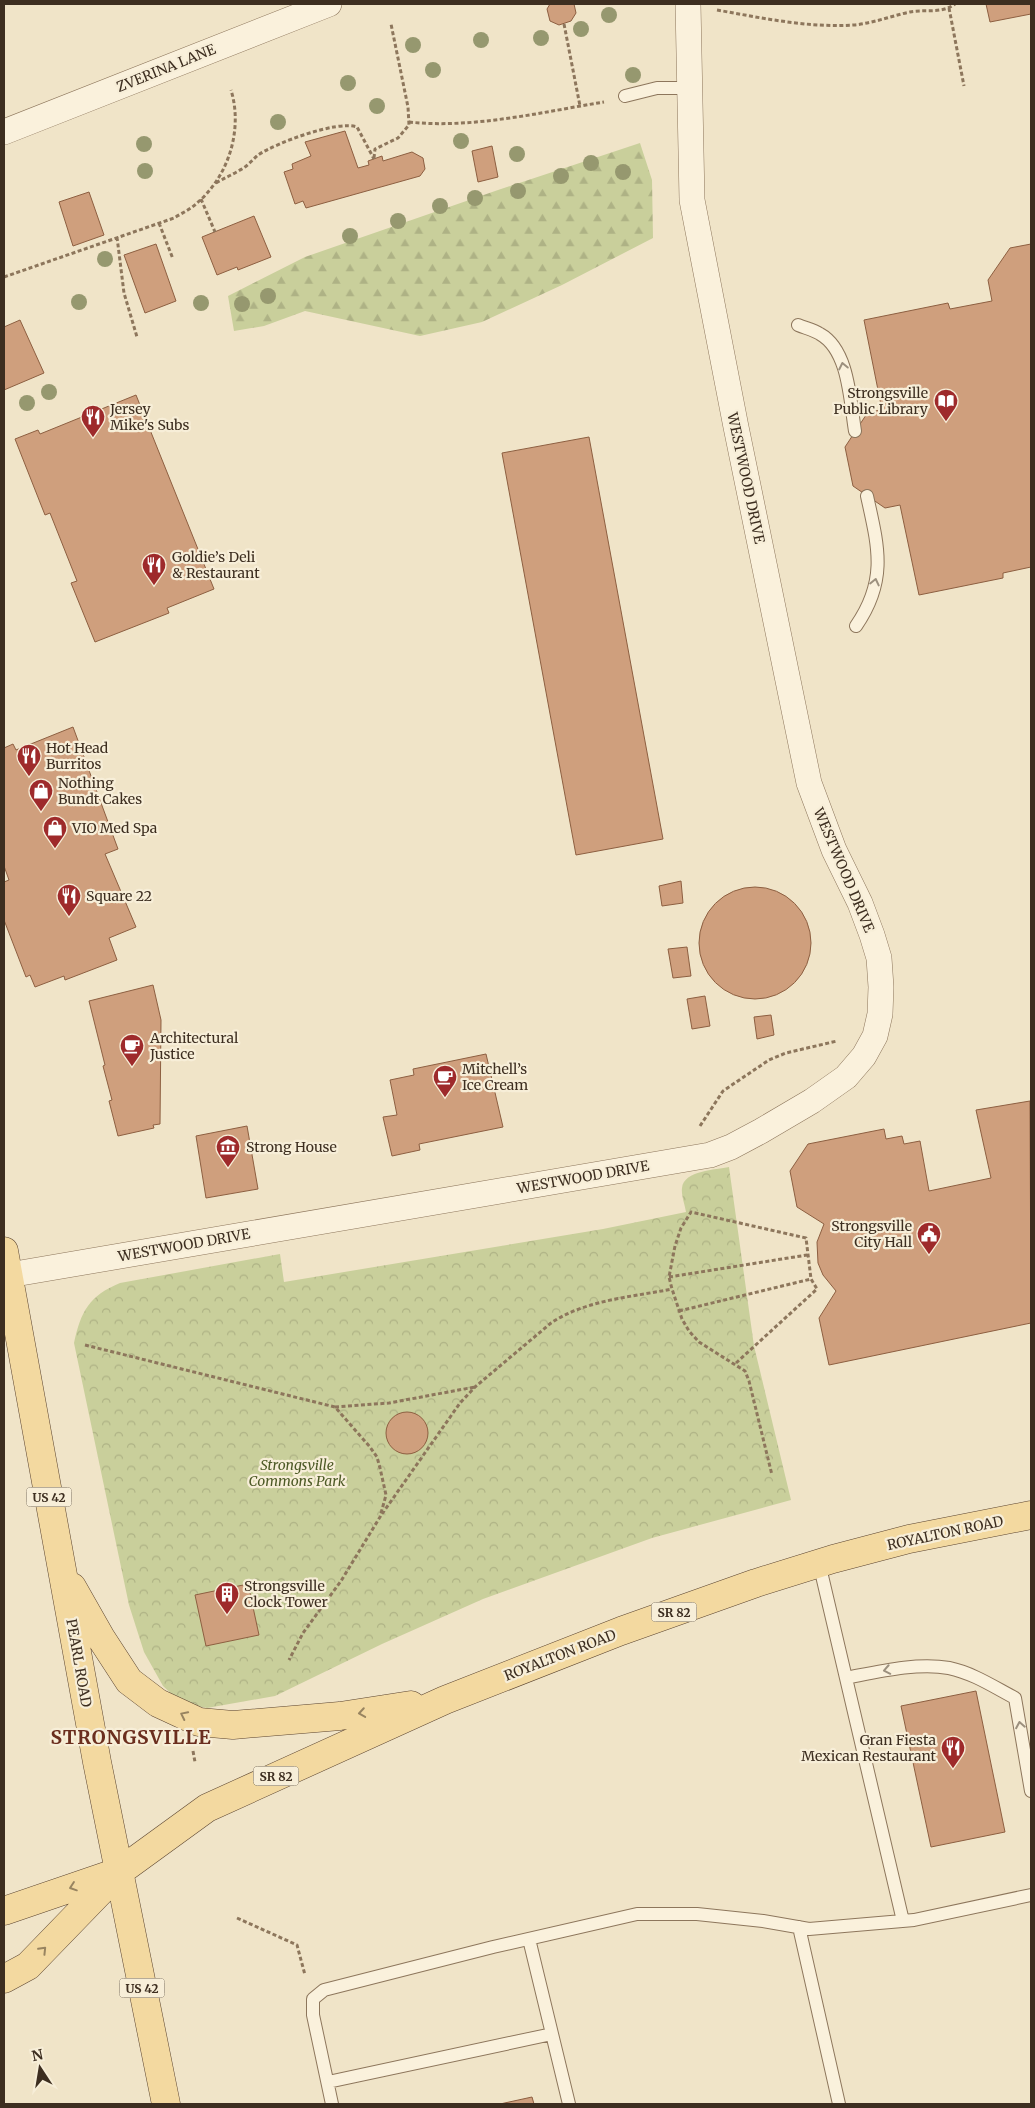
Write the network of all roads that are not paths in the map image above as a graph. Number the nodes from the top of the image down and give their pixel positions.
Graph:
1 (329, 4) edge
2 (698, 5) edge
3 (690, 88) junction
4 (625, 96) road end
5 (4, 132) edge
6 (798, 326) dead end
7 (855, 431) dead end
8 (867, 496) dead end
9 (856, 626) dead end
10 (6, 1263) edge
11 (1031, 1515) edge
12 (819, 1563) junction
13 (62, 1570) junction
14 (846, 1678) junction
15 (445, 1700) junction
16 (1031, 1791) edge
17 (119, 1872) junction
18 (1031, 1895) edge
19 (4, 1911) edge
20 (903, 1921) junction
21 (799, 1927) junction
22 (529, 1939) junction
23 (4, 1979) edge
24 (552, 2034) junction
25 (328, 2082) junction
26 (166, 2104) edge
27 (332, 2104) edge
28 (569, 2104) edge
29 (839, 2104) edge

1 - 5 street, ZVERINA LANE
2 - 3 street, WESTWOOD DRIVE
3 - 4 lane
3 - 10 street, WESTWOOD DRIVE
7 -> 6 lane
9 -> 8 lane
10 - 13 main road, PEARL ROAD / US 42
11 - 12 main road, ROYALTON ROAD / SR 82
12 - 14 lane
12 - 15 main road, ROYALTON ROAD / SR 82
15 -> 13 main road
13 - 17 main road, PEARL ROAD / US 42
16 -> 14 lane
14 - 20 lane
15 - 17 main road, ROYALTON ROAD / SR 82
17 -> 19 main road, ROYALTON ROAD / SR 82
23 -> 17 main road, ROYALTON ROAD / SR 82
17 - 26 main road, PEARL ROAD / US 42
18 - 20 lane
20 - 21 lane
21 - 22 lane
21 - 29 lane
22 - 24 lane
22 - 25 lane
24 - 25 lane
24 - 28 lane
25 - 27 lane

